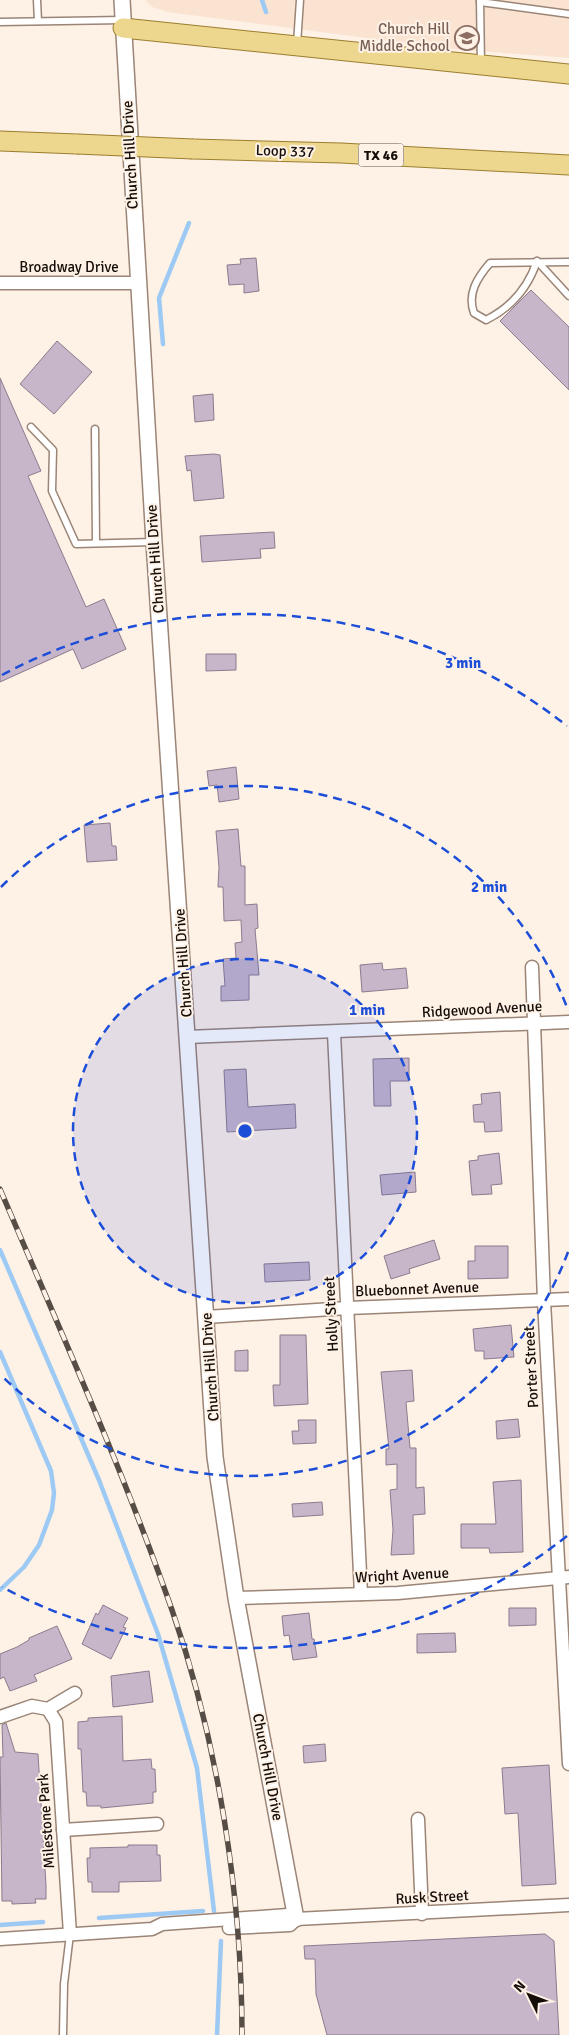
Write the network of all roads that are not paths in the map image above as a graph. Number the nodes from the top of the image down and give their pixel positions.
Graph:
1 (37, 0) edge
2 (122, 0) edge
3 (300, 0) edge
4 (480, 1) edge
5 (569, 14) edge
6 (38, 21) junction
7 (0, 22) edge
8 (123, 24) junction
9 (296, 46) junction
10 (481, 65) junction
11 (569, 74) edge
12 (0, 141) edge
13 (569, 165) edge
14 (537, 261) junction
15 (569, 262) edge
16 (0, 283) edge
17 (137, 283) junction
18 (569, 296) edge
19 (31, 427) dead end
20 (95, 429) dead end
21 (154, 542) junction
22 (96, 543) junction
23 (532, 967) dead end
24 (534, 1022) junction
25 (569, 1022) edge
26 (334, 1033) junction
27 (187, 1038) junction
28 (569, 1300) edge
29 (544, 1301) junction
30 (348, 1308) junction
31 (206, 1317) junction
32 (563, 1578) edge
33 (361, 1594) junction
34 (236, 1598) junction
35 (75, 1693) dead end
36 (48, 1709) junction
37 (0, 1717) edge
38 (569, 1764) edge
39 (418, 1819) dead end
40 (157, 1824) dead end
41 (63, 1830) junction
42 (569, 1905) edge
43 (422, 1914) junction
44 (296, 1920) junction
45 (70, 1934) junction
46 (0, 1939) edge
47 (63, 2035) edge

1 - 6 lane
2 - 8 street, Church Hill Drive
3 - 9 lane
4 - 5 lane
4 - 10 lane
6 - 7 lane
6 - 8 lane
8 - 9 main road
8 - 17 street, Church Hill Drive
9 - 10 main road
10 - 11 main road
12 - 13 main road, Loop 337 / TX 46, bridge
14 - 14 lane
14 - 15 lane
14 - 18 lane
16 - 17 street, Broadway Drive
17 - 21 street, Church Hill Drive
19 - 22 lane
20 - 22 lane
21 - 22 lane
21 - 27 street, Church Hill Drive
23 - 24 street, Porter Street
24 - 25 street, Ridgewood Avenue
24 - 26 street, Ridgewood Avenue
24 - 29 street, Porter Street
26 - 27 street, Ridgewood Avenue
26 - 30 street, Holly Street
27 - 31 street, Church Hill Drive
28 - 29 street, Bluebonnet Avenue
29 - 30 street, Bluebonnet Avenue
29 - 32 street, Porter Street
30 - 31 street, Bluebonnet Avenue
30 - 33 street, Holly Street
31 - 34 street, Church Hill Drive
32 - 33 street, Wright Avenue
32 - 38 street, Porter Street
33 - 34 street, Wright Avenue
34 - 44 street, Church Hill Drive
35 - 36 street
36 - 37 street
36 - 41 street, Milestone Park
39 - 43 street
40 - 41 street
41 - 45 street, Milestone Park
42 - 43 street, Rusk Street
43 - 44 street, Rusk Street
44 - 45 street, Rusk Street
45 - 46 street, Rusk Street
45 - 47 lane

